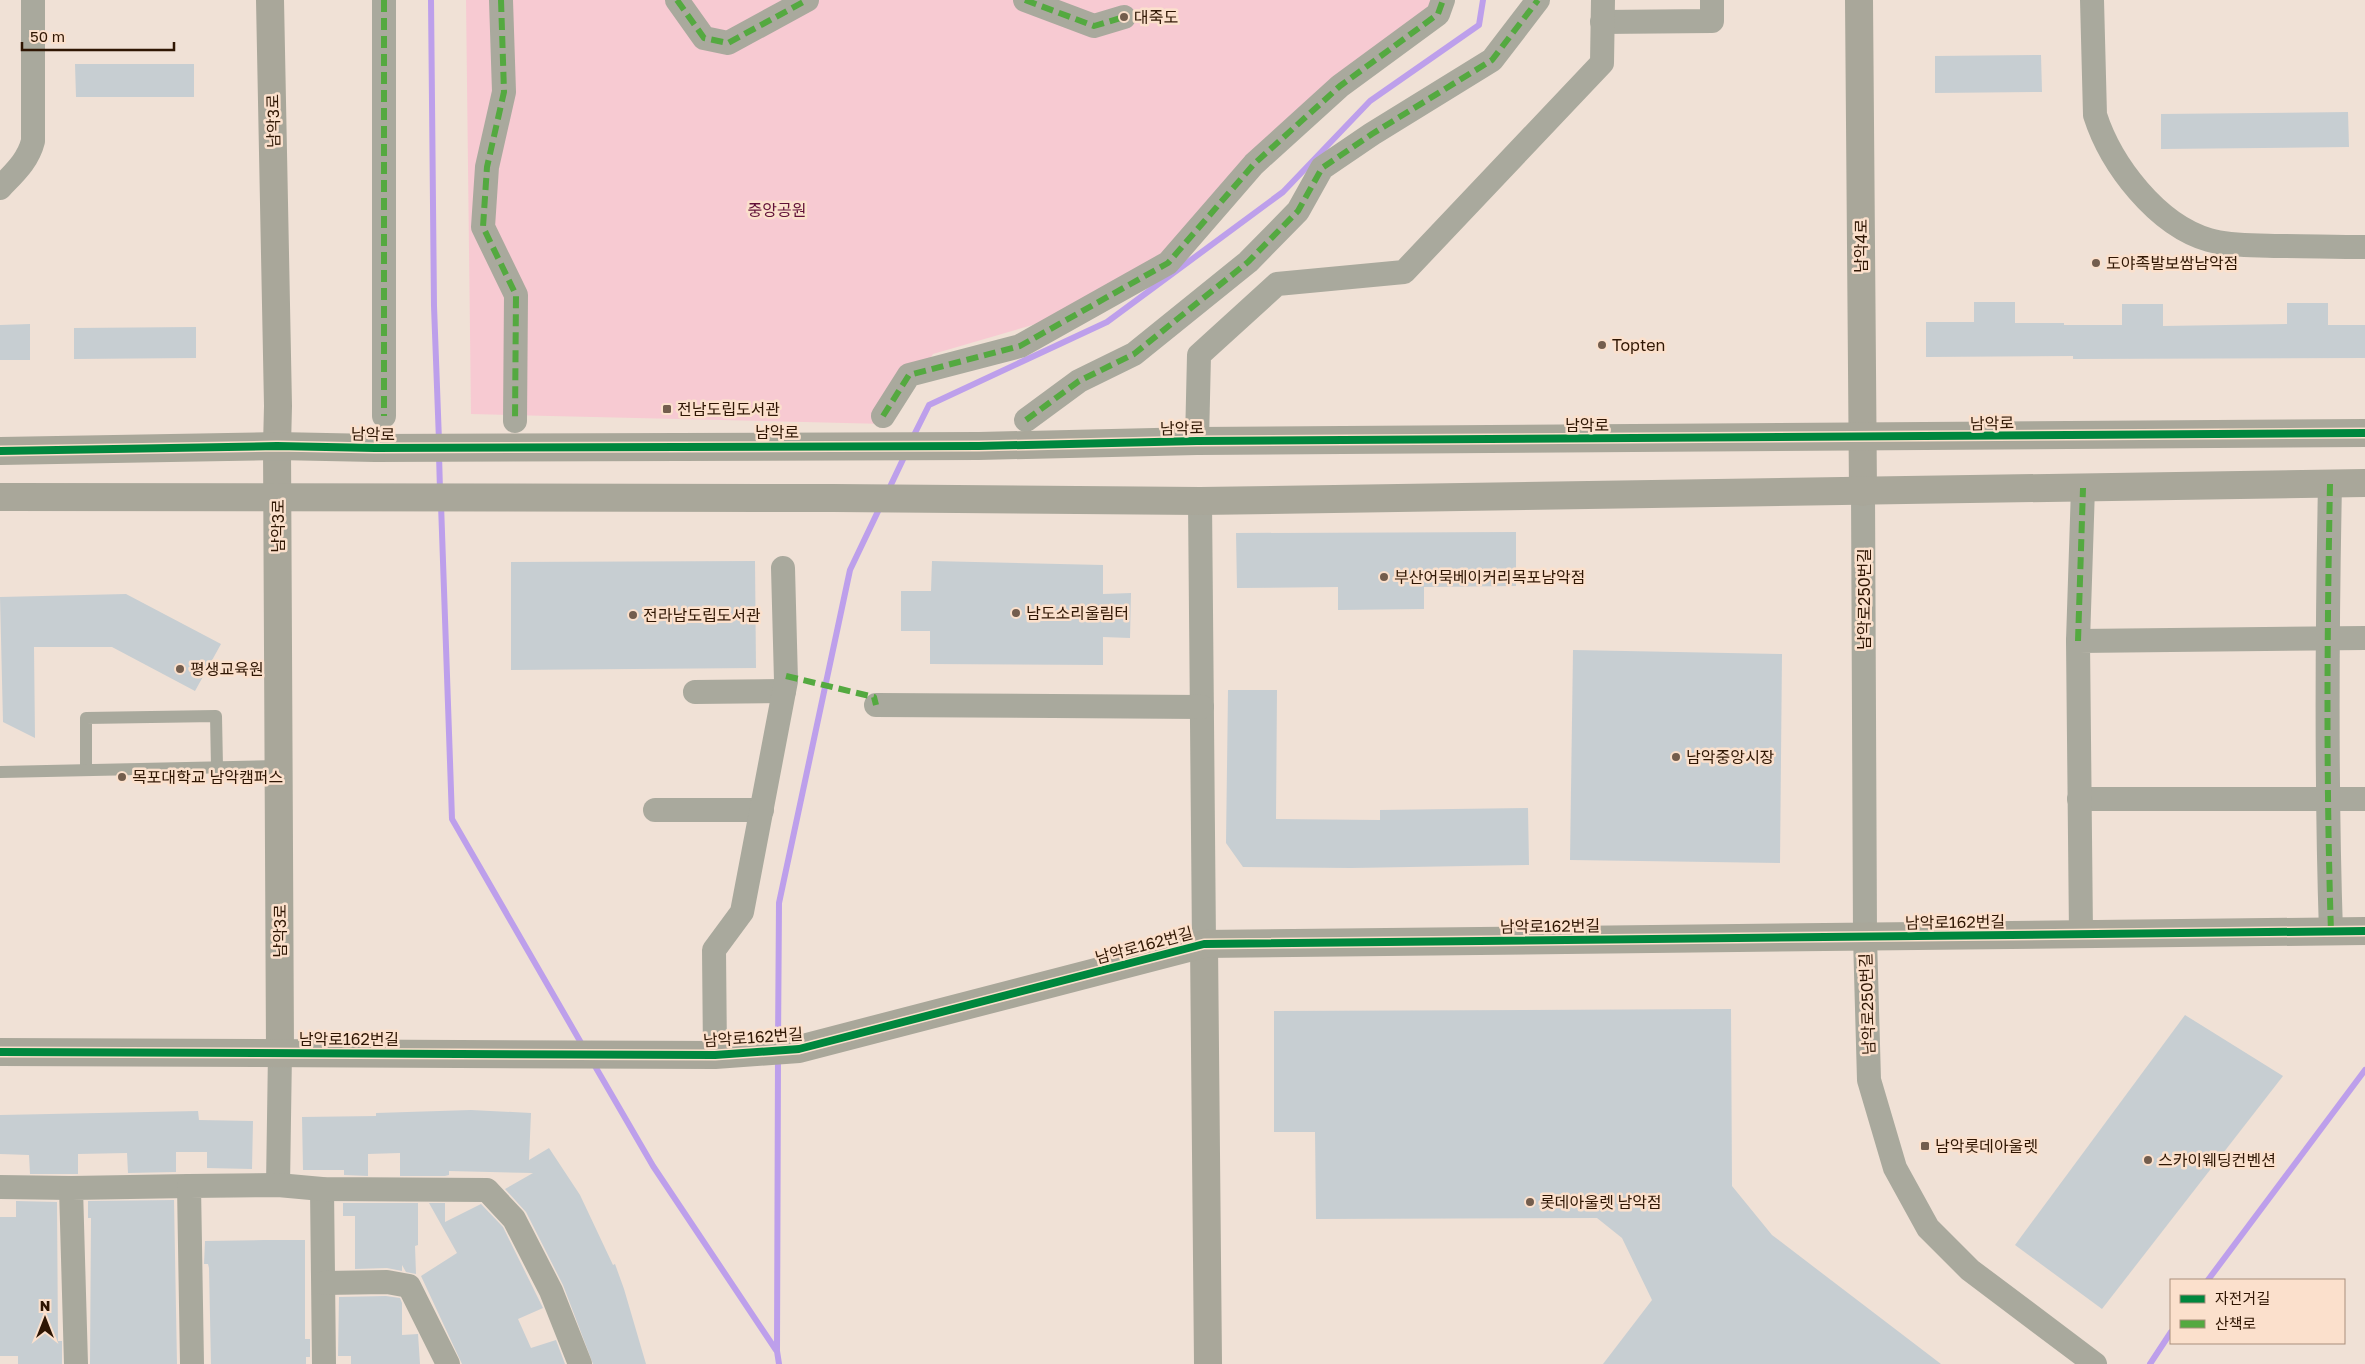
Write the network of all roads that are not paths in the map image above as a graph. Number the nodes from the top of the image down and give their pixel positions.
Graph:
1 (32, 0) edge
2 (270, 0) edge
3 (384, 0) edge
4 (501, 0) edge
5 (677, 0) edge
6 (807, 0) edge
7 (1025, 0) edge
8 (1443, 0) edge
9 (1538, 0) edge
10 (1712, 0) edge
11 (1859, 0) edge
12 (2092, 0) edge
13 (1602, 11) edge
14 (1124, 17) dead end
15 (0, 188) edge
16 (2365, 247) edge
17 (384, 416) dead end
18 (884, 416) dead end
19 (1026, 420) dead end
20 (515, 421) dead end
21 (2365, 433) edge
22 (1862, 438) junction
23 (1197, 441) junction
24 (277, 446) junction
25 (0, 451) edge
26 (2365, 483) edge
27 (2330, 484) junction
28 (2083, 488) junction
29 (1863, 492) junction
30 (0, 496) edge
31 (278, 497) junction
32 (1200, 501) junction
33 (783, 568) dead end
34 (2365, 638) edge
35 (2326, 639) junction
36 (2078, 641) junction
37 (784, 691) junction
38 (695, 692) dead end
39 (876, 705) dead end
40 (1202, 707) junction
41 (279, 766) junction
42 (217, 767) junction
43 (86, 770) junction
44 (0, 772) edge
45 (2079, 799) junction
46 (2326, 799) junction
47 (2365, 799) edge
48 (655, 810) dead end
49 (762, 810) junction
50 (2365, 931) edge
51 (2331, 932) junction
52 (2081, 934) junction
53 (1866, 937) junction
54 (1204, 944) junction
55 (0, 1052) edge
56 (280, 1052) junction
57 (722, 1055) junction
58 (278, 1185) junction
59 (190, 1186) junction
60 (0, 1187) edge
61 (71, 1188) junction
62 (322, 1189) junction
63 (324, 1284) junction
64 (2093, 1362) edge
65 (76, 1364) edge
66 (192, 1364) edge
67 (324, 1364) edge
68 (448, 1364) edge
69 (580, 1364) edge
70 (1208, 1364) edge

1 - 15 street
2 - 24 street, 남악3로
3 - 17 street
4 - 20 street
5 - 6 street
7 - 14 street
8 - 18 street
9 - 19 street
10 - 13 street
11 - 22 street, 남악4로
12 - 16 street
13 - 23 street
21 - 22 street, 남악로
22 - 23 street, 남악로
22 - 29 street, 남악4로
23 - 24 street, 남악로
24 - 25 street, 남악로
24 - 31 street, 남악3로
26 - 27 street
27 - 28 street
27 - 35 street
28 - 29 street
28 - 36 street
29 - 32 street
29 - 53 street, 남악로250번길
30 - 31 street
31 - 32 street
31 - 41 street, 남악3로
32 - 40 street
33 - 37 street
34 - 35 street
35 - 36 street
35 - 46 street
36 - 45 street
37 - 38 street
37 - 49 street
39 - 40 street
40 - 54 street
41 - 42 lane
41 - 56 street, 남악3로
42 - 43 lane
42 - 43 lane
43 - 44 lane
45 - 46 street
45 - 52 street
46 - 47 street
46 - 51 street
48 - 49 street
49 - 57 street
50 - 51 street, 남악로162번길
51 - 52 street, 남악로162번길
52 - 53 street, 남악로162번길
53 - 54 street, 남악로162번길
53 - 64 street, 남악로250번길
54 - 57 street, 남악로162번길
54 - 70 street
55 - 56 street, 남악로162번길
56 - 57 street, 남악로162번길
56 - 58 street
58 - 59 street
58 - 62 street
59 - 61 street
59 - 66 street
60 - 61 street
61 - 65 street
62 - 63 street
62 - 69 street
63 - 67 street
63 - 68 street

